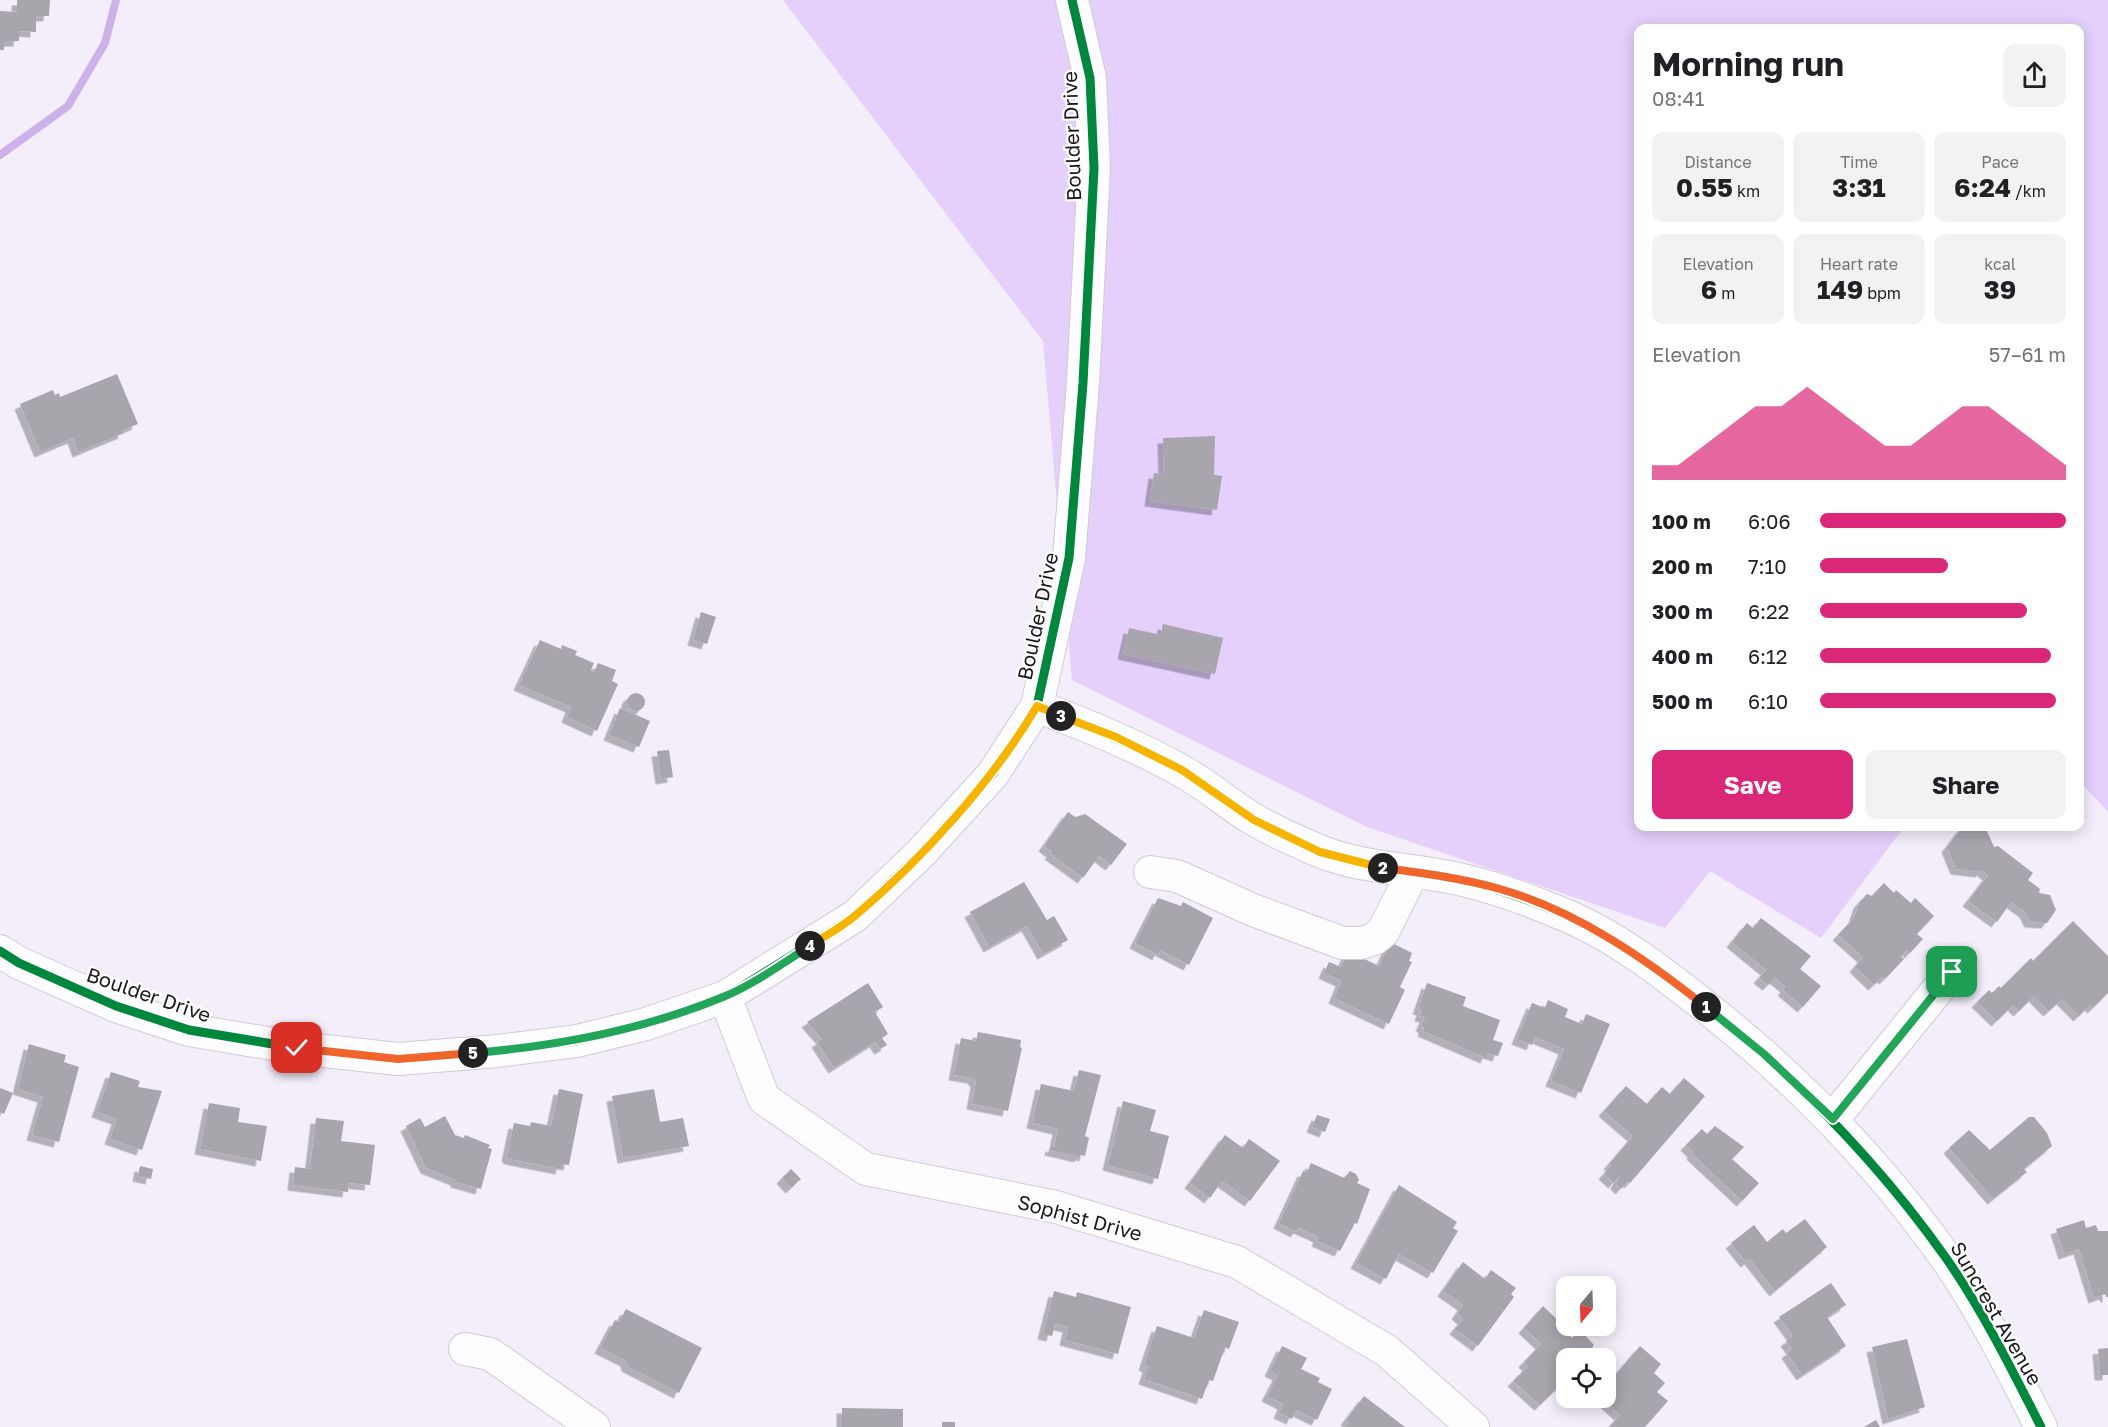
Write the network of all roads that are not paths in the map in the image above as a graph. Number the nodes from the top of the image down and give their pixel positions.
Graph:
1 (1072, 0) edge
2 (1037, 706) junction
3 (1150, 872) dead end
4 (1413, 872) junction
5 (0, 951) edge
6 (1952, 972) dead end
7 (725, 996) junction
8 (1833, 1119) junction
9 (465, 1349) dead end
10 (594, 1427) edge
11 (1473, 1427) edge
12 (2041, 1427) edge

1 - 2 street, Boulder Drive
2 - 4 street, Suncrest Avenue
2 - 7 street, Boulder Drive
3 - 4 street
4 - 8 street, Suncrest Avenue
5 - 7 street, Boulder Drive
6 - 8 street
7 - 11 street, Sophist Drive
8 - 12 street, Suncrest Avenue
9 - 10 street

